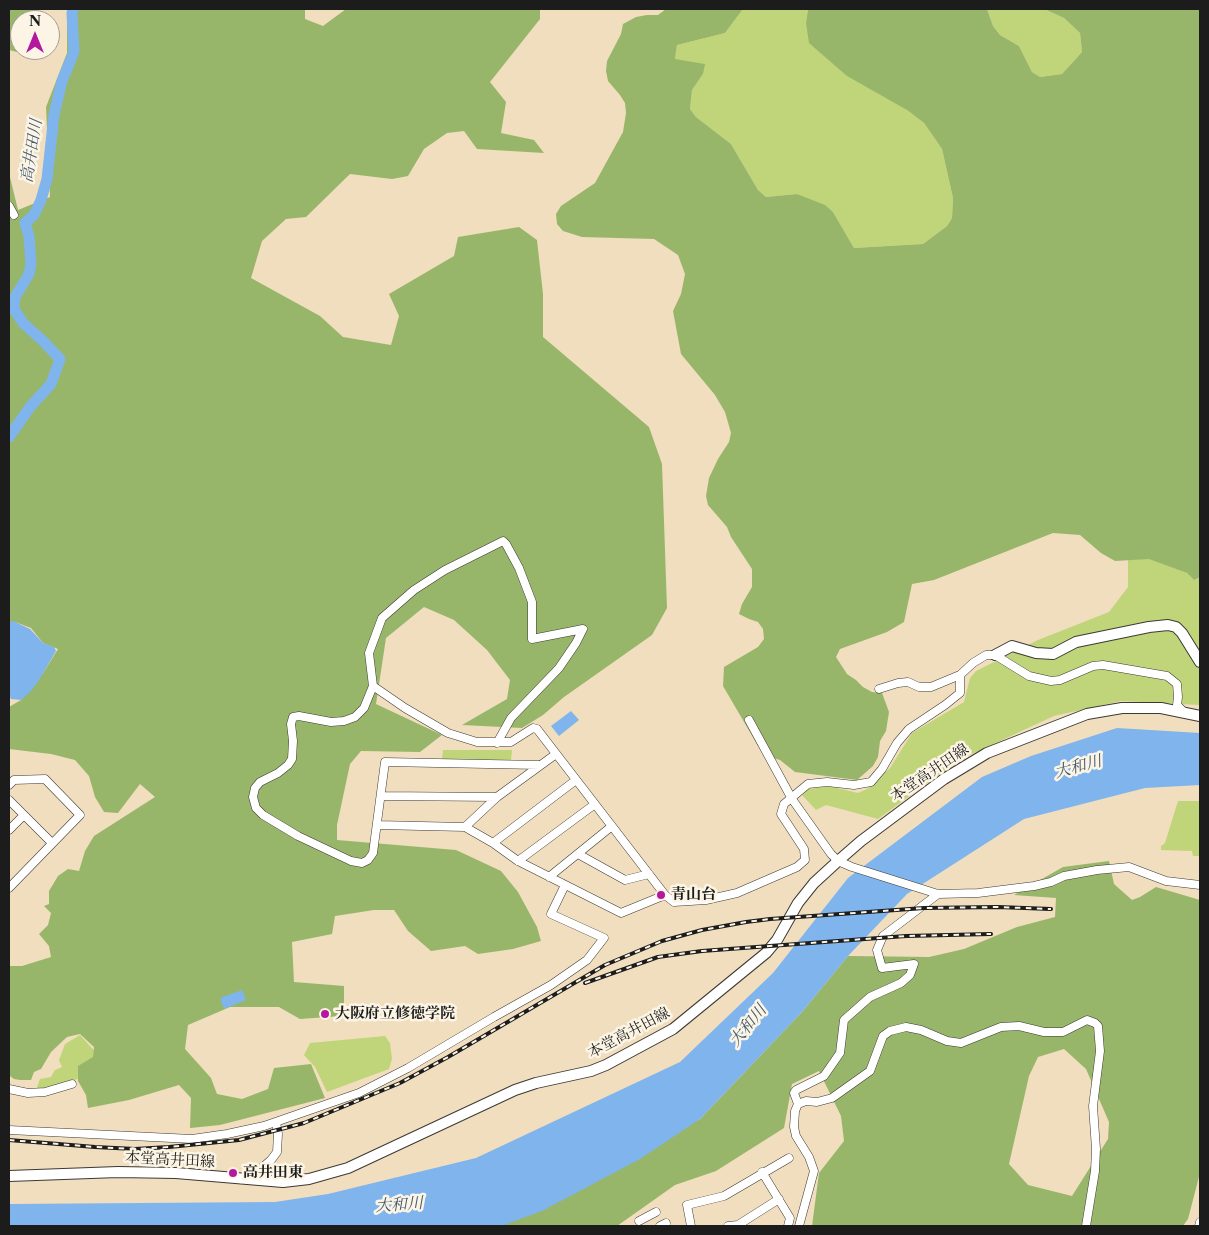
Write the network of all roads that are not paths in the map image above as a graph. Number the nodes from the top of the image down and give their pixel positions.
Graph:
1 (9, 206) edge
2 (14, 215) dead end
3 (995, 655) junction
4 (1200, 662) edge
5 (960, 675) junction
6 (372, 686) junction
7 (879, 689) dead end
8 (1184, 712) junction
9 (1200, 716) edge
10 (748, 720) dead end
11 (498, 743) junction
12 (556, 754) junction
13 (540, 766) junction
14 (576, 780) junction
15 (9, 785) edge
16 (381, 796) junction
17 (497, 797) junction
18 (792, 799) junction
19 (9, 800) edge
20 (595, 804) junction
21 (24, 814) junction
22 (377, 825) junction
23 (612, 826) junction
24 (465, 827) junction
25 (9, 830) edge
26 (52, 843) junction
27 (493, 843) junction
28 (578, 854) junction
29 (518, 861) junction
30 (838, 861) junction
31 (649, 874) junction
32 (549, 877) junction
33 (566, 885) junction
34 (1200, 885) edge
35 (9, 888) edge
36 (935, 893) junction
37 (665, 895) junction
38 (72, 1084) dead end
39 (9, 1089) edge
40 (798, 1104) junction
41 (276, 1122) junction
42 (9, 1130) edge
43 (789, 1158) dead end
44 (762, 1172) junction
45 (9, 1176) edge
46 (241, 1179) junction
47 (779, 1199) junction
48 (656, 1212) dead end
49 (644, 1222) edge
50 (1200, 1222) edge
51 (691, 1226) edge
52 (728, 1226) edge
53 (788, 1226) edge
54 (799, 1226) edge
55 (1086, 1226) edge
56 (1199, 1226) edge

1 - 2 street
3 - 4 main road
3 - 5 street
3 - 8 street
5 - 7 street
5 - 18 street
6 - 11 street
6 - 11 street
6 - 22 street
8 - 9 main road, 本堂高井田線
8 - 30 main road, 本堂高井田線
10 - 18 street
11 - 12 street
12 - 13 street
12 - 14 street
13 - 16 street
13 - 17 street
14 - 20 street
14 - 27 street
15 - 26 street
16 - 17 street
16 - 22 street
17 - 24 street
18 - 30 street
18 - 37 street
19 - 21 street
20 - 23 street
20 - 29 street
21 - 25 street
21 - 26 street
22 - 24 street
23 - 28 street
23 - 31 street
24 - 27 street
26 - 35 street
27 - 29 street
28 - 31 street
28 - 32 street
29 - 32 street
30 - 36 street
30 - 46 main road, 本堂高井田線
31 - 37 street
32 - 33 street
33 - 37 street
33 - 41 street
34 - 36 street
36 - 40 street
38 - 39 street
40 - 54 street
40 - 55 street
41 - 42 street
41 - 46 street
43 - 44 street
44 - 47 street
44 - 51 street
45 - 46 main road, 本堂高井田線
47 - 52 street
47 - 53 street
48 - 49 street
50 - 56 street

